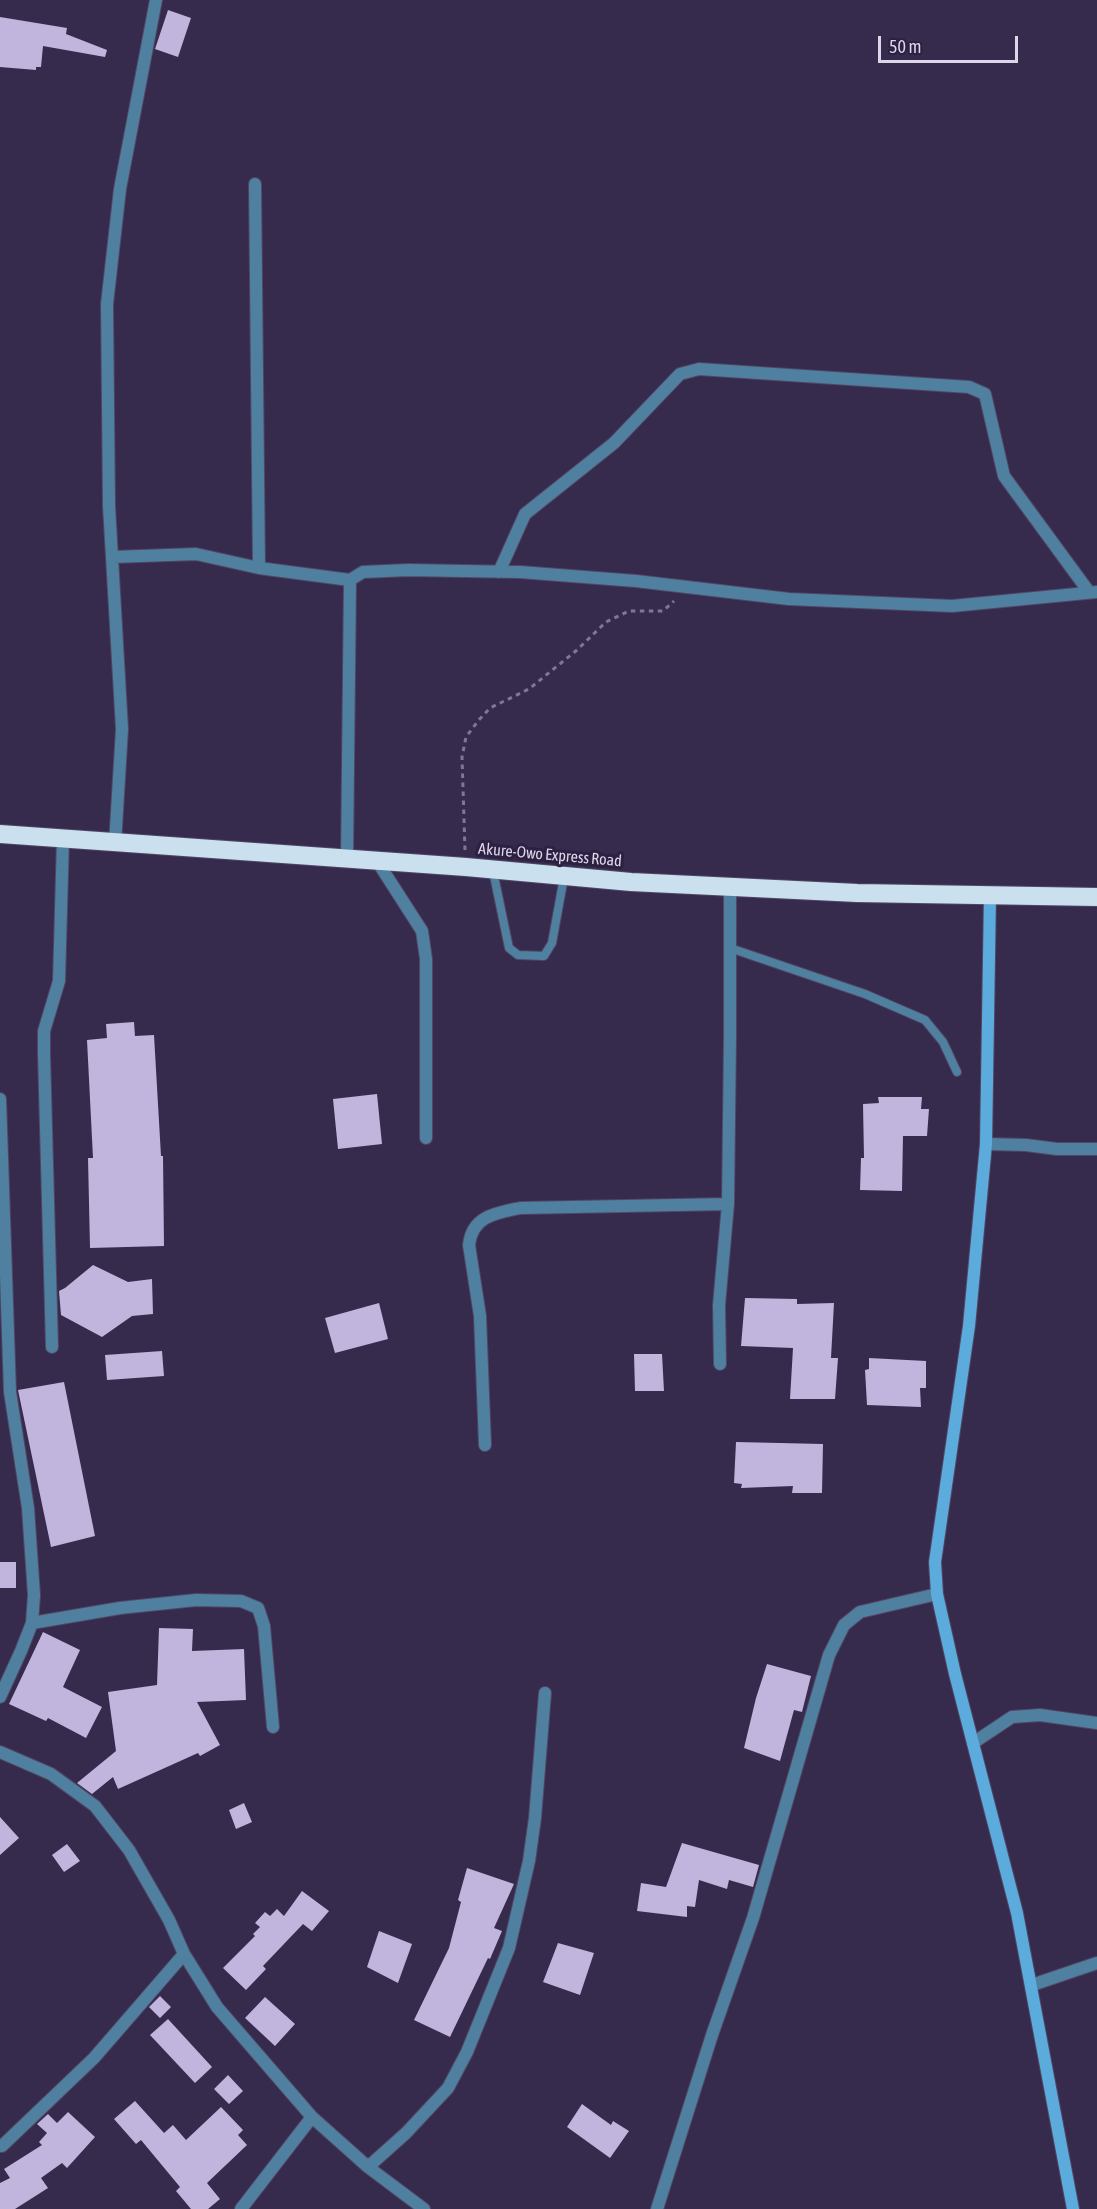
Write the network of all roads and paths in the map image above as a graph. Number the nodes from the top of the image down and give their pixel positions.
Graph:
1 (156, 0) edge
2 (255, 184) dead end
3 (113, 557) junction
4 (259, 568) junction
5 (499, 572) junction
6 (350, 579) junction
7 (681, 586) junction
8 (1093, 592) edge
9 (0, 834) edge
10 (63, 839) junction
11 (115, 843) junction
12 (347, 859) junction
13 (377, 861) junction
14 (466, 867) junction
15 (493, 869) junction
16 (564, 876) junction
17 (730, 886) junction
18 (990, 895) junction
19 (1097, 897) edge
20 (730, 948) junction
21 (957, 1072) dead end
22 (0, 1099) edge
23 (426, 1138) dead end
24 (986, 1144) junction
25 (1097, 1149) edge
26 (728, 1204) junction
27 (52, 1347) dead end
28 (720, 1364) dead end
29 (485, 1445) dead end
30 (937, 1594) junction
31 (32, 1623) junction
32 (545, 1693) dead end
33 (0, 1697) edge
34 (1097, 1723) edge
35 (273, 1727) dead end
36 (973, 1743) junction
37 (0, 1752) edge
38 (184, 1954) junction
39 (1097, 1963) edge
40 (1032, 1985) junction
41 (312, 2117) junction
42 (2, 2146) dead end
43 (368, 2167) junction
44 (241, 2209) edge
45 (424, 2209) edge
46 (657, 2209) edge
47 (1073, 2209) edge

1 - 3 street
2 - 4 street
3 - 4 street
3 - 11 street
4 - 6 street
5 - 6 street
5 - 7 street
5 - 8 street
6 - 12 street
7 - 8 street
7 - 14 path
9 - 10 highway, Akure-Owo Express Road
10 - 11 highway, Akure-Owo Express Road
10 - 27 street
11 - 12 highway, Akure-Owo Express Road
12 - 13 highway, Akure-Owo Express Road
13 - 14 highway, Akure-Owo Express Road
13 - 23 street
14 - 15 highway, Akure-Owo Express Road
15 - 16 highway, Akure-Owo Express Road
15 - 16 lane
16 - 17 highway, Akure-Owo Express Road
17 - 18 highway, Akure-Owo Express Road
17 - 20 street
18 - 19 highway, Akure-Owo Express Road
18 - 24 street
20 - 21 lane
20 - 26 street
22 - 31 street
24 - 25 street
24 - 30 street
26 - 28 street
26 - 29 street
30 - 36 street
30 - 46 street
31 - 33 street
31 - 35 street
32 - 43 street
34 - 36 street
36 - 40 street
37 - 38 street
38 - 41 street
38 - 42 street
39 - 40 street
40 - 47 street
41 - 43 street
41 - 44 street
43 - 45 street

